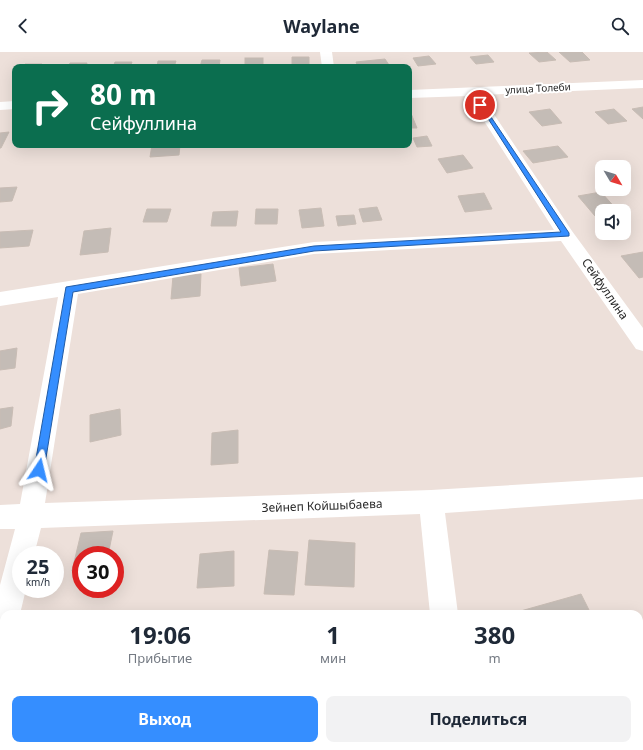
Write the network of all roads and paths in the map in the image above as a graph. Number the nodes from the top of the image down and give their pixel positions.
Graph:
1 (326, 52) edge
2 (328, 64) edge
3 (643, 84) edge
4 (472, 92) junction
5 (412, 94) edge
6 (12, 105) edge
7 (0, 106) edge
8 (566, 235) junction
9 (69, 289) junction
10 (0, 299) edge
11 (643, 343) edge
12 (643, 488) edge
13 (431, 502) junction
14 (31, 515) junction
15 (0, 517) edge
16 (23, 546) edge
17 (12, 590) edge
18 (7, 610) edge
19 (444, 610) edge

1 - 2 street
3 - 4 street, улица Толеби
4 - 5 street, улица Толеби
4 - 8 street, Сейфуллина
6 - 7 street
8 - 9 street
8 - 11 street, Сейфуллина
9 - 10 street
9 - 14 street
12 - 13 street, Зейнеп Койшыбаева
13 - 14 street, Зейнеп Койшыбаева
13 - 19 street
14 - 15 street, Зейнеп Койшыбаева
14 - 16 street
17 - 18 street

